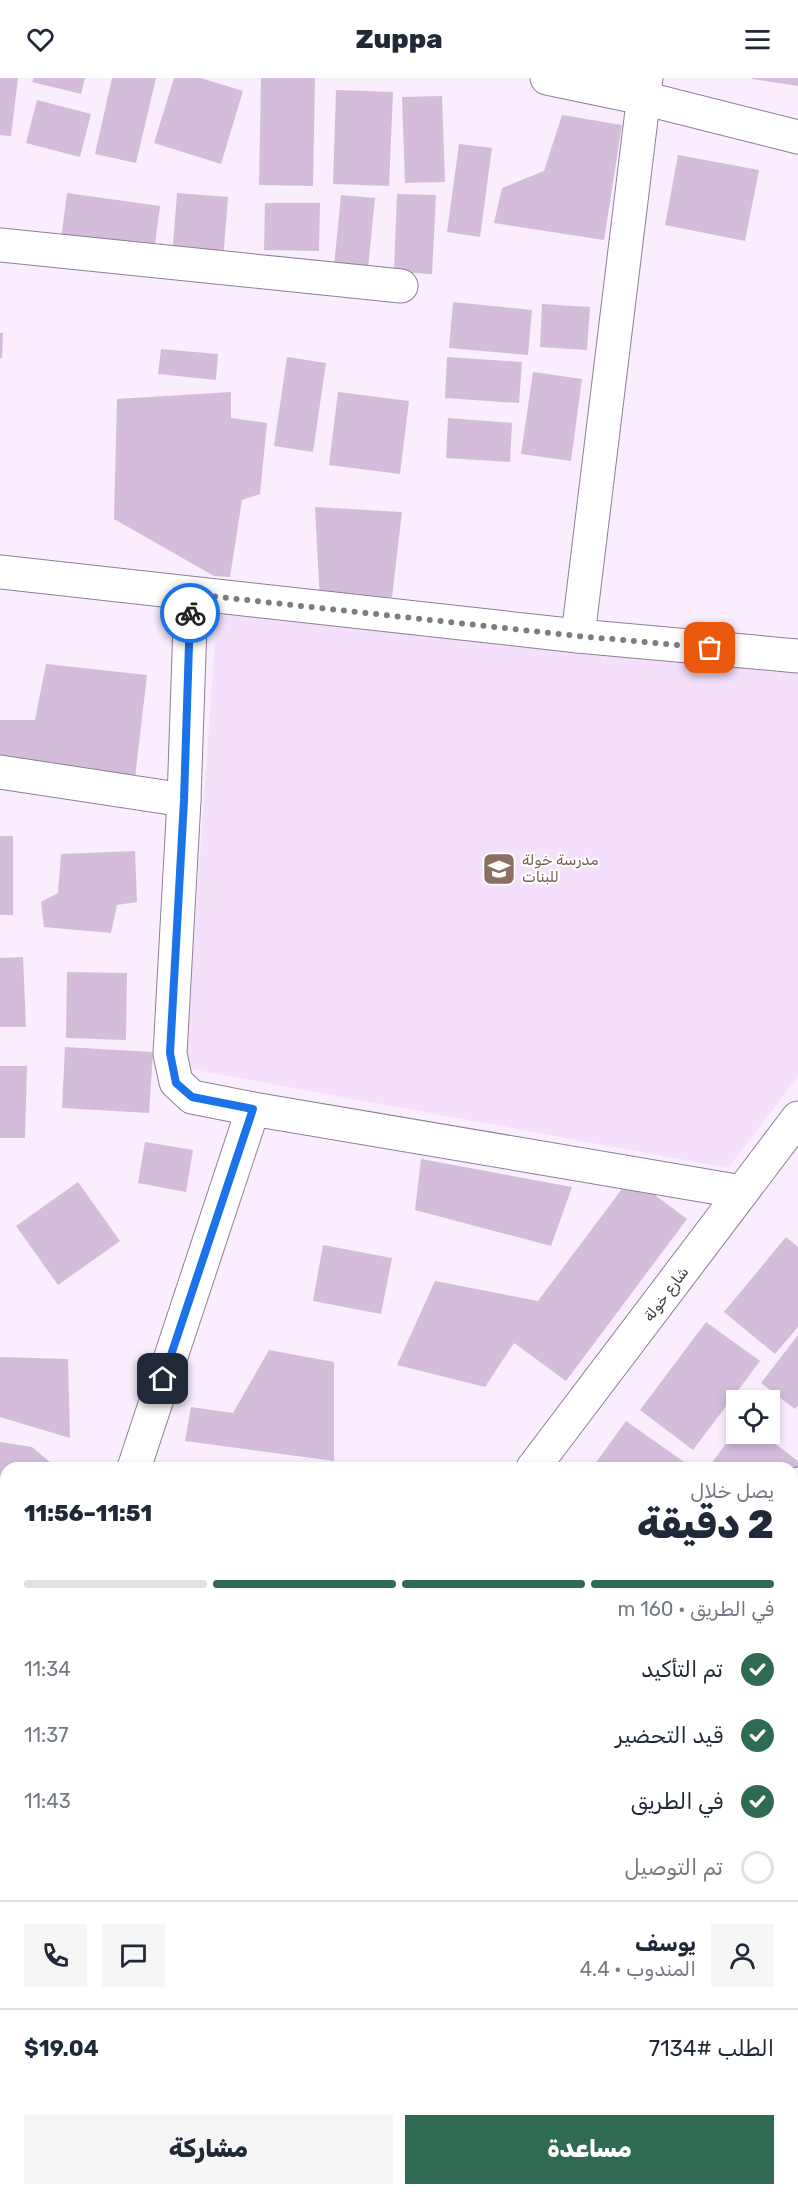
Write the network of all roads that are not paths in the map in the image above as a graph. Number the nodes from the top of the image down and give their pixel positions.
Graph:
1 (547, 78) edge
2 (644, 88) edge
3 (798, 137) edge
4 (0, 245) edge
5 (401, 286) dead end
6 (0, 572) edge
7 (191, 594) junction
8 (578, 636) junction
9 (798, 656) edge
10 (0, 772) edge
11 (184, 800) junction
12 (253, 1109) junction
13 (798, 1118) edge
14 (742, 1192) junction
15 (136, 1462) edge
16 (538, 1462) edge

1 - 2 street
2 - 3 street
2 - 8 street
4 - 5 street
6 - 7 street
7 - 8 street
7 - 11 street
8 - 9 street
10 - 11 street
11 - 12 street
12 - 14 street
12 - 15 street
13 - 14 street, شارع خولة
14 - 16 street, شارع خولة

